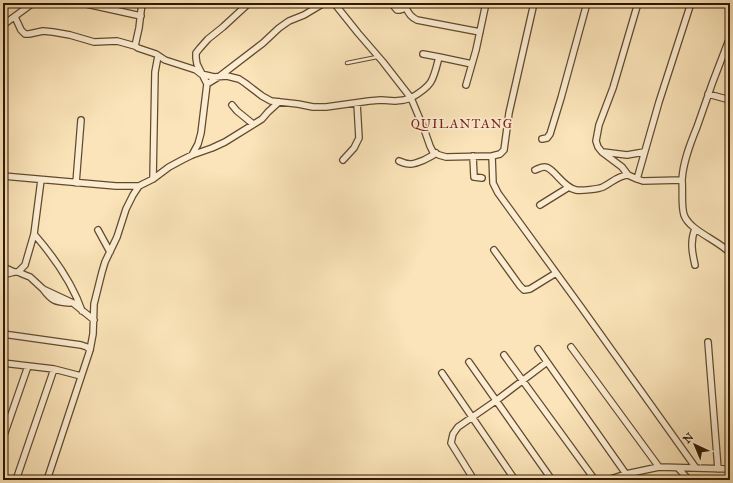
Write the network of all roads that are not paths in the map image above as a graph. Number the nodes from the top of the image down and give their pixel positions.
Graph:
1 (33, 3) edge
2 (82, 3) edge
3 (142, 3) edge
4 (249, 3) edge
5 (324, 3) edge
6 (334, 3) edge
7 (391, 3) edge
8 (486, 3) edge
9 (534, 3) edge
10 (586, 3) edge
11 (638, 3) edge
12 (691, 3) edge
13 (724, 3) edge
14 (105, 5) edge
15 (730, 5) edge
16 (407, 6) edge
17 (141, 16) junction
18 (15, 17) junction
19 (3, 25) edge
20 (480, 32) junction
21 (730, 37) edge
22 (135, 46) junction
23 (423, 54) dead end
24 (158, 56) junction
25 (378, 56) junction
26 (439, 57) junction
27 (346, 64) dead end
28 (472, 64) junction
29 (201, 74) junction
30 (220, 76) junction
31 (207, 84) junction
32 (466, 85) dead end
33 (708, 94) junction
34 (411, 98) junction
35 (730, 100) edge
36 (279, 102) junction
37 (357, 103) junction
38 (232, 105) dead end
39 (81, 120) dead end
40 (253, 124) junction
41 (542, 139) dead end
42 (602, 152) junction
43 (644, 152) junction
44 (436, 153) junction
45 (192, 155) junction
46 (473, 156) junction
47 (492, 156) junction
48 (343, 160) dead end
49 (399, 161) dead end
50 (535, 170) dead end
51 (628, 175) junction
52 (3, 176) edge
53 (482, 178) dead end
54 (153, 179) junction
55 (637, 179) junction
56 (41, 180) junction
57 (682, 180) junction
58 (76, 183) junction
59 (139, 186) junction
60 (569, 187) junction
61 (540, 206) dead end
62 (695, 229) junction
63 (98, 230) dead end
64 (34, 234) junction
65 (494, 250) dead end
66 (110, 252) junction
67 (730, 253) edge
68 (695, 265) dead end
69 (3, 267) edge
70 (16, 272) junction
71 (556, 273) junction
72 (3, 275) edge
73 (82, 311) junction
74 (94, 320) junction
75 (3, 334) edge
76 (708, 342) dead end
77 (571, 347) dead end
78 (538, 349) dead end
79 (90, 350) junction
80 (504, 355) dead end
81 (469, 362) dead end
82 (547, 362) junction
83 (3, 363) edge
84 (28, 366) junction
85 (54, 369) junction
86 (442, 373) dead end
87 (81, 376) junction
88 (522, 381) junction
89 (497, 400) junction
90 (472, 418) junction
91 (3, 438) edge
92 (659, 466) junction
93 (678, 468) junction
94 (696, 468) junction
95 (718, 469) junction
96 (730, 469) edge
97 (626, 474) junction
98 (16, 480) edge
99 (47, 480) edge
100 (474, 480) edge
101 (515, 480) edge
102 (552, 480) edge
103 (595, 480) edge
104 (607, 480) edge
105 (632, 480) edge
106 (689, 480) edge

1 - 18 street
2 - 14 street
3 - 17 street
4 - 29 street
5 - 30 street
6 - 25 street
7 - 16 street
8 - 20 street
9 - 47 street
10 - 41 street
11 - 42 street
12 - 43 street
13 - 15 street
14 - 17 street
16 - 20 street
17 - 22 street
18 - 19 street
18 - 22 street
20 - 28 street
21 - 33 street
22 - 24 street
23 - 26 street
24 - 29 street
24 - 54 street
25 - 27 lane
25 - 34 street
26 - 28 street
26 - 34 street
28 - 32 street
29 - 30 street
29 - 31 street
30 - 31 street
30 - 36 street
31 - 45 street
33 - 35 street
33 - 57 street
34 - 37 street
34 - 44 street
36 - 37 street
36 - 40 street
37 - 48 street
38 - 40 street
39 - 58 street
40 - 45 street
42 - 43 street
42 - 51 street
43 - 55 street
44 - 46 street
44 - 49 street
45 - 54 street
46 - 47 street
46 - 53 street
47 - 71 street
50 - 60 street
51 - 55 street
51 - 60 street
52 - 56 street
54 - 59 street
55 - 57 street
56 - 58 street
56 - 64 street
57 - 62 street
58 - 59 street
59 - 66 street
60 - 61 street
62 - 67 street
62 - 68 street
63 - 66 street
64 - 70 street
64 - 73 street
65 - 71 street
66 - 74 street
69 - 70 street
70 - 72 street
70 - 73 street
71 - 94 street
73 - 74 street
74 - 79 street
75 - 79 street
76 - 95 street
77 - 92 street
78 - 82 street
79 - 87 street
80 - 88 street
81 - 89 street
82 - 88 street
82 - 97 street
83 - 84 street
84 - 85 street
84 - 91 street
85 - 87 street
85 - 98 street
86 - 90 street
87 - 99 street
88 - 89 street
88 - 103 street
89 - 90 street
89 - 102 street
90 - 100 street
90 - 101 street
92 - 93 street
92 - 97 street
93 - 94 street
93 - 106 street
94 - 95 street
95 - 96 street
97 - 104 street
97 - 105 street

